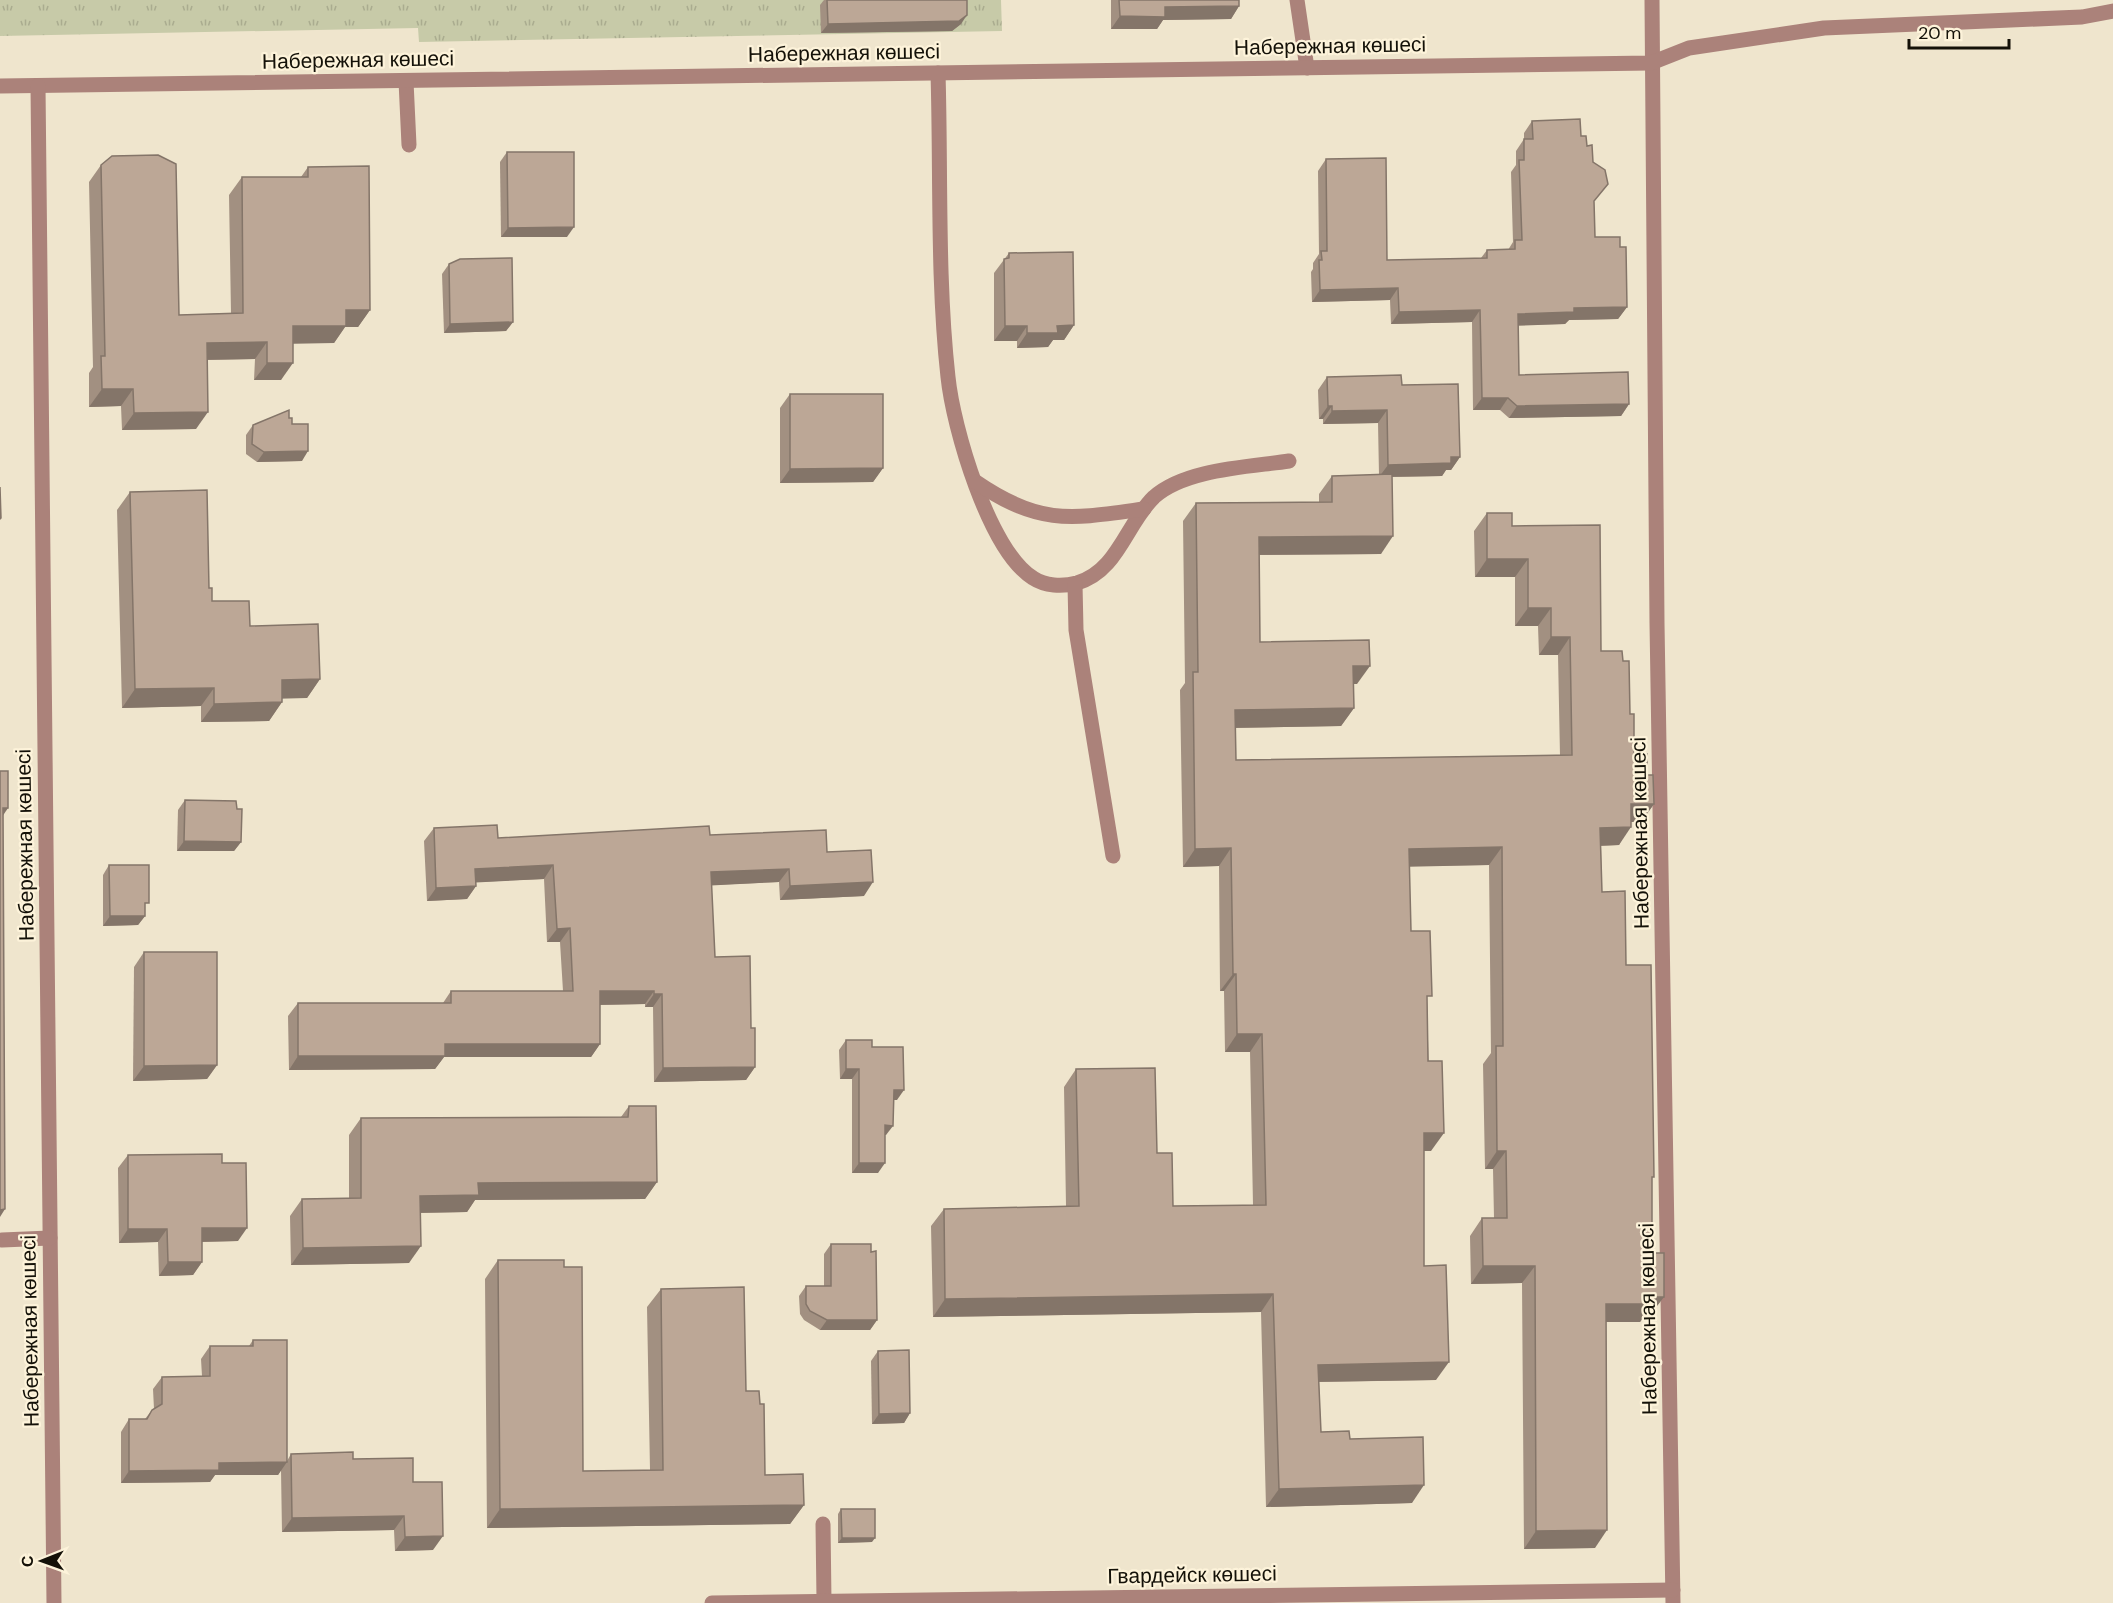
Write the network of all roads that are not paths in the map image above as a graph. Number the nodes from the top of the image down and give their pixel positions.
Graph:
1 (1297, 0) edge
2 (1652, 0) edge
3 (2113, 11) edge
4 (1651, 63) junction
5 (1307, 68) junction
6 (938, 73) junction
7 (406, 81) junction
8 (0, 86) edge
9 (38, 86) junction
10 (409, 145) dead end
11 (1289, 461) dead end
12 (975, 482) junction
13 (1144, 509) junction
14 (1075, 584) junction
15 (1113, 856) dead end
16 (50, 1238) junction
17 (2, 1240) dead end
18 (823, 1524) dead end
19 (1673, 1596) edge
20 (824, 1600) junction
21 (54, 1603) edge
22 (712, 1603) edge

1 - 5 street
2 - 4 street, Набережная көшесі
3 - 4 street
4 - 5 street, Набережная көшесі
4 - 19 street, Набережная көшесі
5 - 6 street, Набережная көшесі
6 - 7 street, Набережная көшесі
6 - 12 street
7 - 9 street, Набережная көшесі
7 - 10 street
8 - 9 street, Набережная көшесі
9 - 16 street, Набережная көшесі
11 - 13 street
12 - 13 street
12 - 14 street
13 - 14 street
14 - 15 street
16 - 17 street
16 - 21 street, Набережная көшесі
18 - 20 street
19 - 20 street, Гвардейск көшесі
20 - 22 street, Гвардейск көшесі

